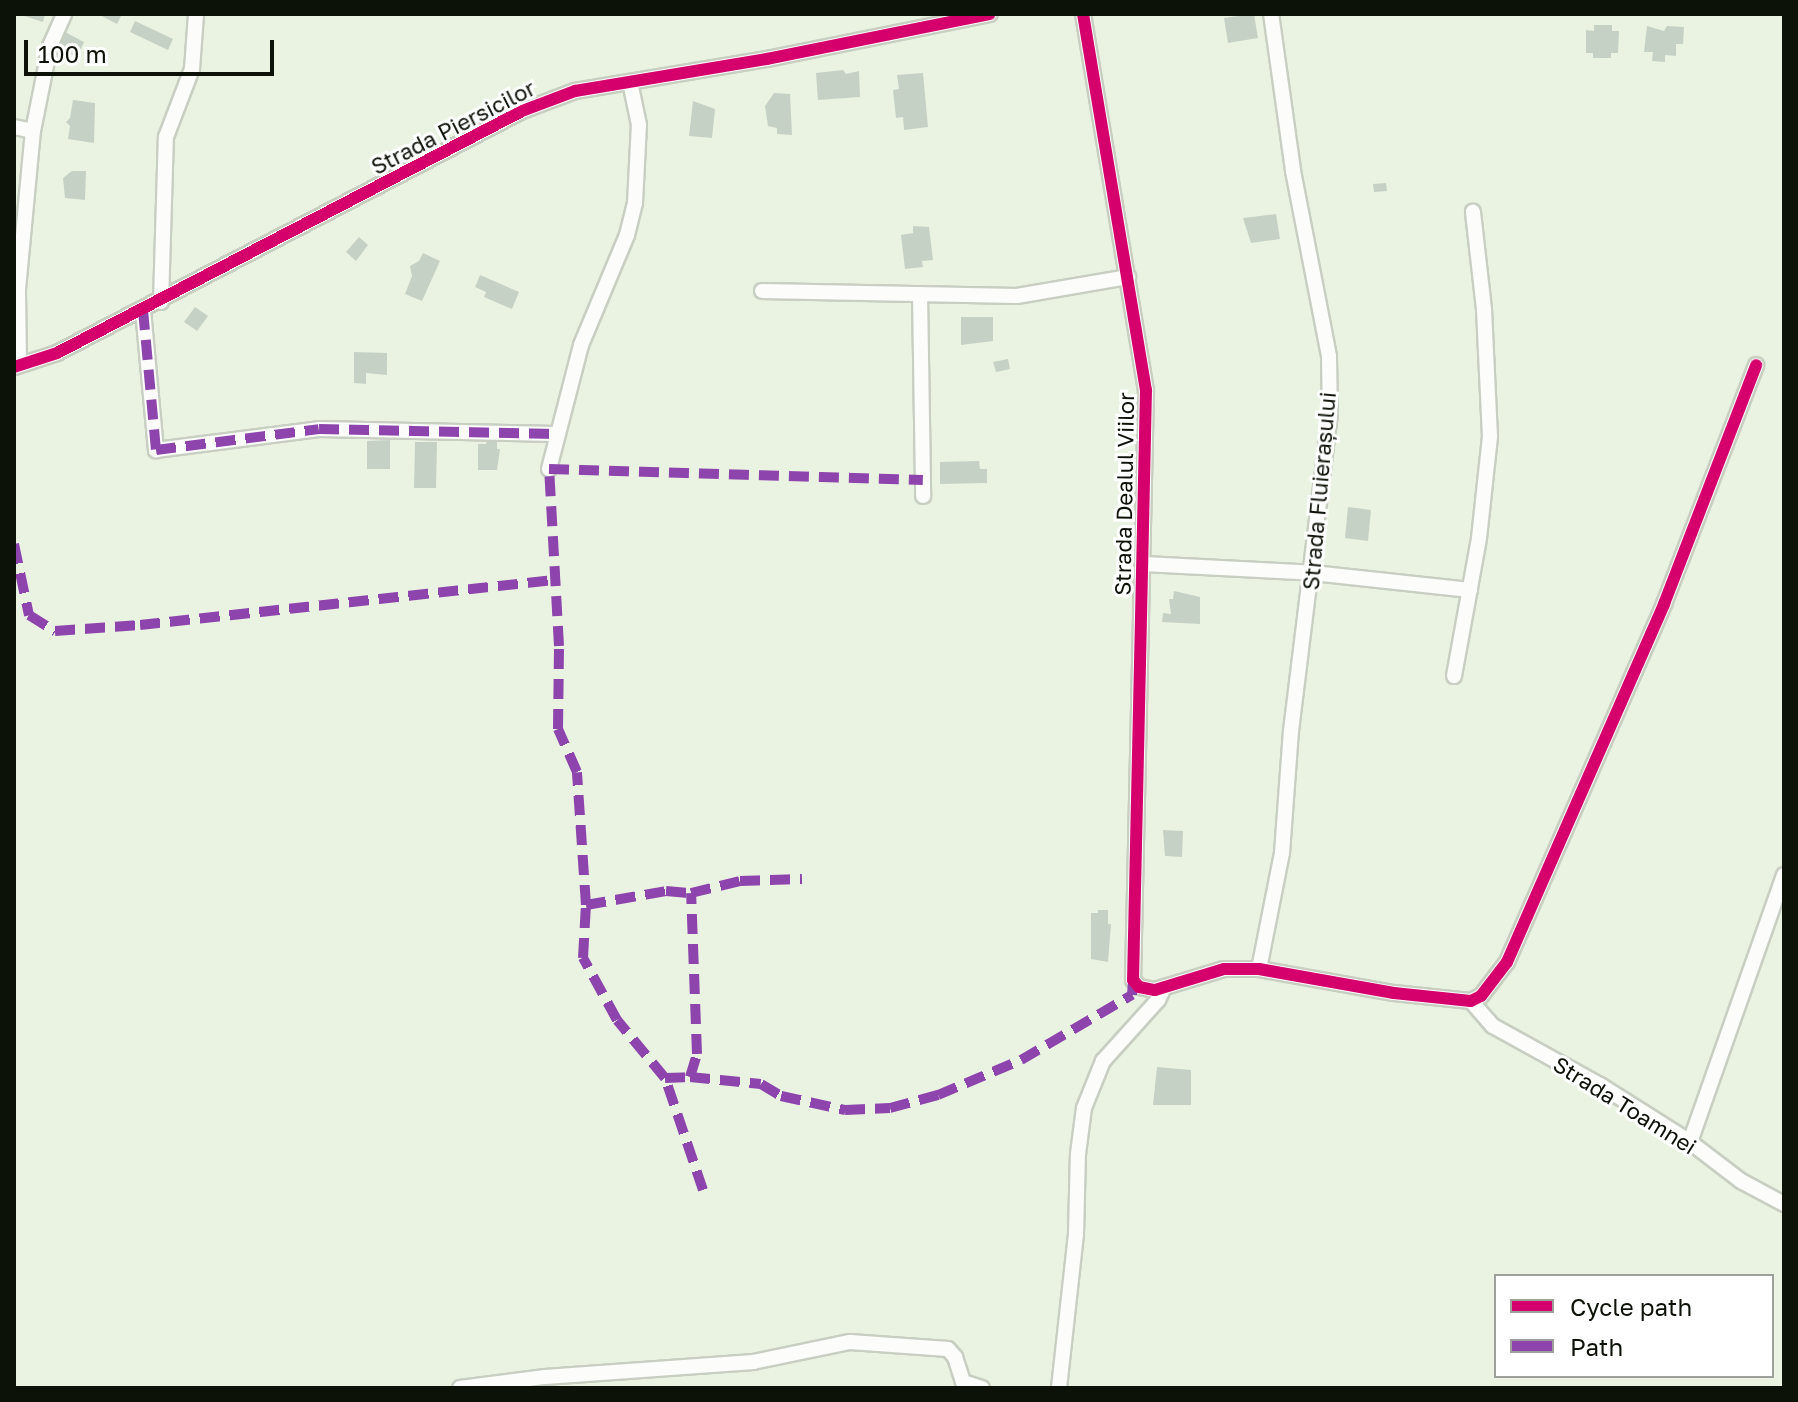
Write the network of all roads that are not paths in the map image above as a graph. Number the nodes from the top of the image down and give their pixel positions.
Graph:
1 (64, 14) edge
2 (196, 14) edge
3 (990, 14) edge
4 (1083, 14) edge
5 (1271, 14) edge
6 (630, 82) junction
7 (14, 127) edge
8 (33, 131) junction
9 (1473, 212) dead end
10 (1128, 277) junction
11 (762, 291) dead end
12 (920, 294) junction
13 (161, 302) junction
14 (143, 310) junction
15 (1756, 365) dead end
16 (17, 366) edge
17 (556, 434) junction
18 (549, 469) dead end
19 (923, 496) dead end
20 (1144, 564) junction
21 (1313, 573) junction
22 (1470, 590) junction
23 (1454, 676) dead end
24 (1784, 875) edge
25 (1259, 969) junction
26 (1164, 987) junction
27 (1471, 1001) junction
28 (1690, 1142) junction
29 (1784, 1204) edge
30 (460, 1388) edge
31 (982, 1388) edge
32 (1060, 1388) edge

1 - 8 street
2 - 13 street
3 - 6 street, Strada Piersicilor
4 - 10 street, Strada Dealul Viilor
5 - 21 street, Strada Fluierașului
6 - 13 street, Strada Piersicilor
6 - 17 street
7 - 8 street
8 - 16 street
9 - 22 street
10 - 12 street
10 - 20 street, Strada Dealul Viilor
11 - 12 street
12 - 19 street
13 - 14 street, Strada Piersicilor
14 - 16 street, Strada Piersicilor
14 - 17 street
15 - 27 street
17 - 18 street
20 - 21 street
20 - 26 street, Strada Dealul Viilor
21 - 22 street
21 - 25 street, Strada Fluierașului
22 - 23 street
24 - 28 street
25 - 26 street
25 - 27 street
26 - 32 street
27 - 28 street, Strada Toamnei
28 - 29 street, Strada Toamnei
30 - 31 street

